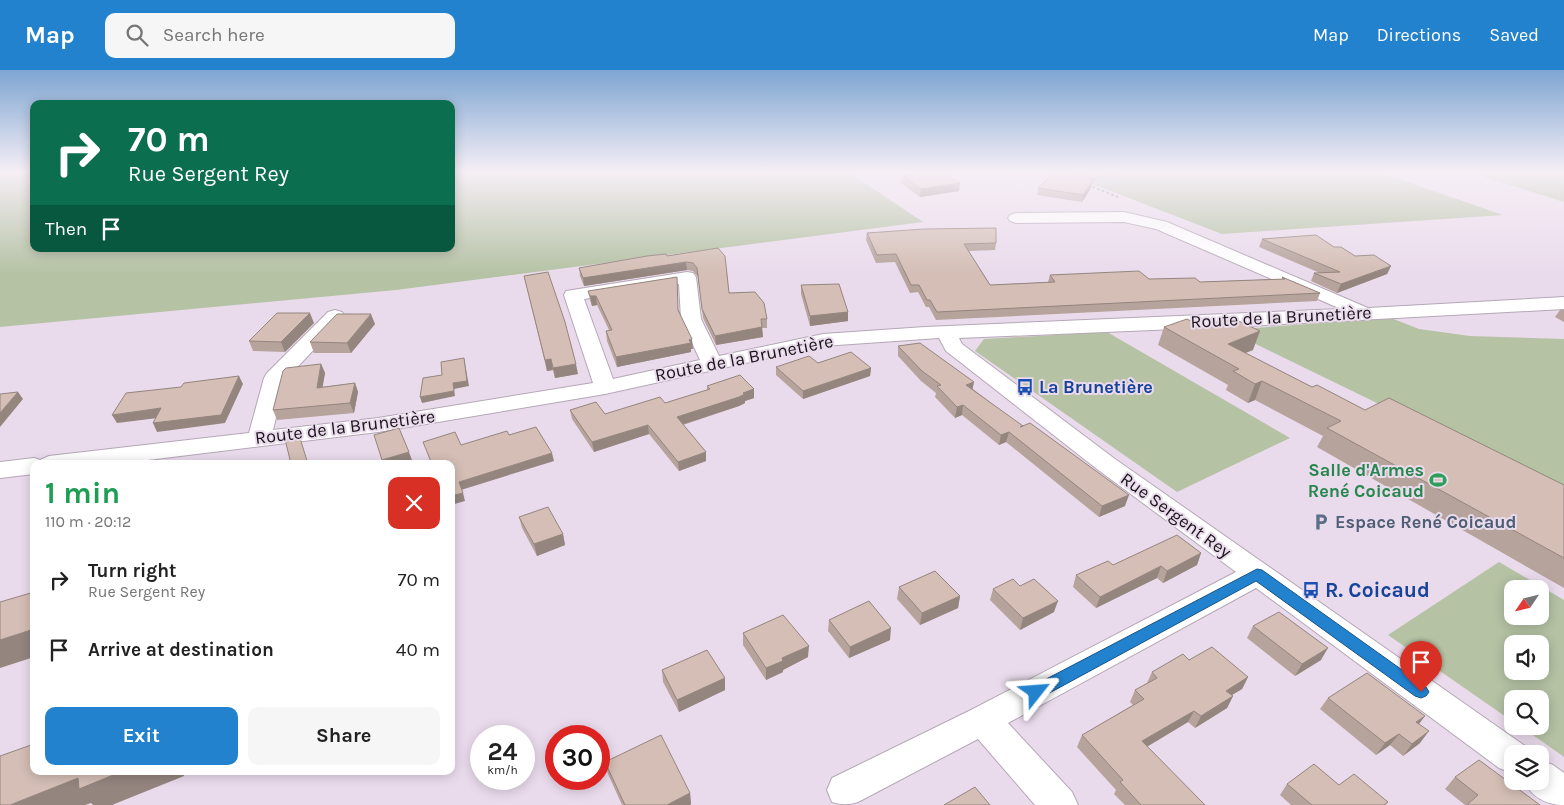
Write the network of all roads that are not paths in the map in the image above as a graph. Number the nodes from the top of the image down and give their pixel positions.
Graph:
1 (1016, 218) dead end
2 (1564, 303) edge
3 (1364, 312) junction
4 (335, 316) edge
5 (947, 333) junction
6 (712, 364) junction
7 (605, 387) junction
8 (259, 439) junction
9 (83, 460) edge
10 (30, 466) edge
11 (0, 470) edge
12 (1257, 574) junction
13 (983, 720) junction
14 (1504, 751) edge
15 (1549, 783) edge
16 (845, 790) dead end
17 (1564, 794) edge
18 (1059, 805) edge

1 - 3 street
2 - 3 street, Route de la Brunetière
3 - 5 street, Route de la Brunetière
4 - 8 street
5 - 6 street, Route de la Brunetière
5 - 12 street, Rue Sergent Rey
6 - 7 street, Route de la Brunetière
6 - 7 street
7 - 8 street, Route de la Brunetière
8 - 9 street, Route de la Brunetière
10 - 11 street
12 - 13 street
12 - 14 street, Rue Sergent Rey
13 - 16 street
13 - 18 street
15 - 17 street

